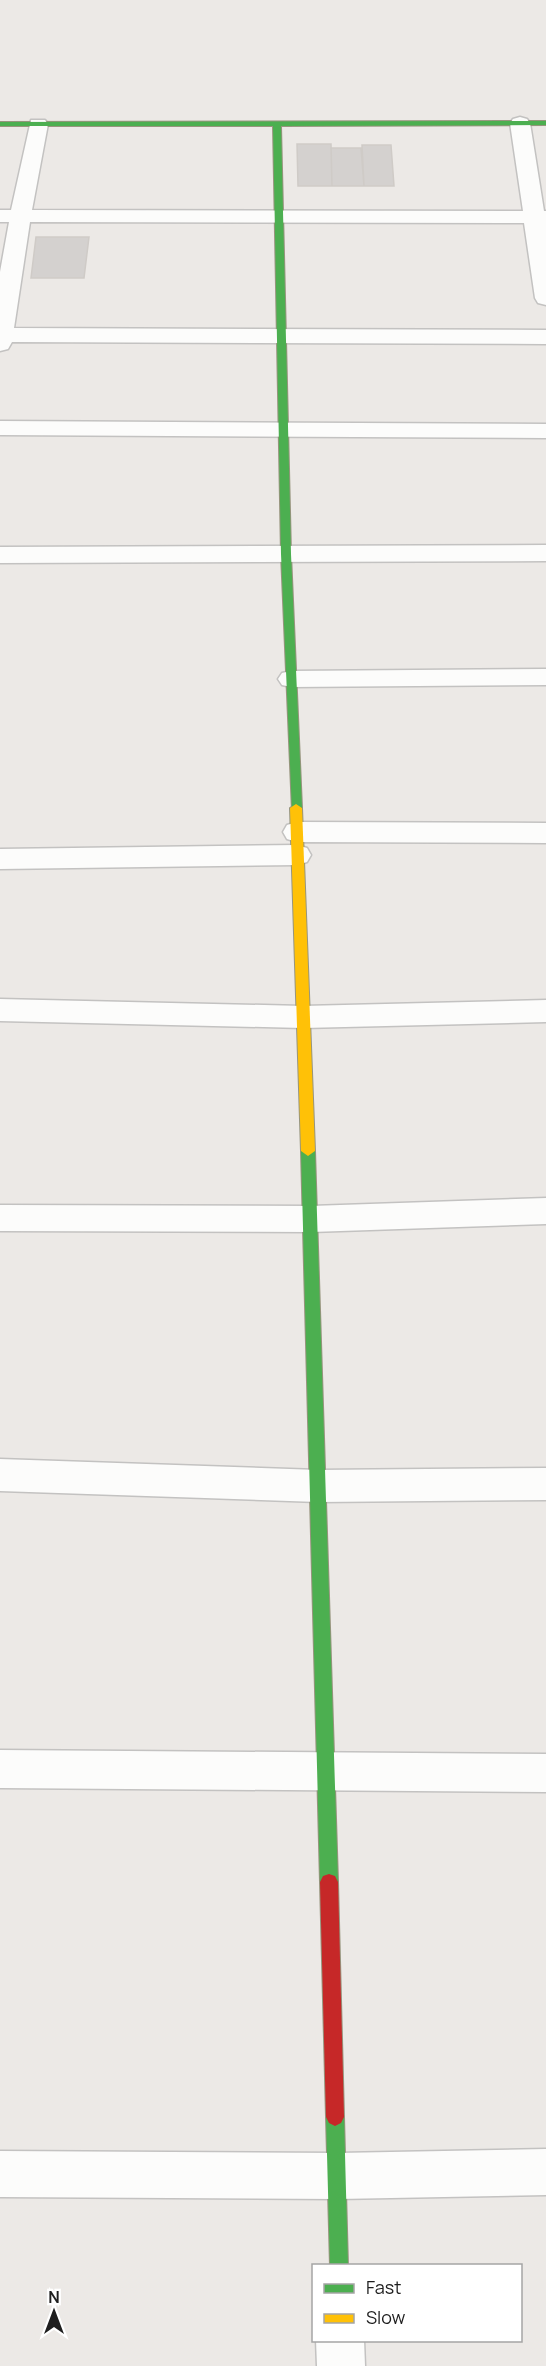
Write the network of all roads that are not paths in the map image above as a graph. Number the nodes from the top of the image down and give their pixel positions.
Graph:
1 (520, 123) junction
2 (546, 123) edge
3 (0, 124) edge
4 (38, 124) junction
5 (277, 124) junction
6 (279, 215) junction
7 (10, 216) edge
8 (540, 217) edge
9 (546, 298) edge
10 (546, 318) edge
11 (281, 325) junction
12 (1, 328) edge
13 (546, 337) edge
14 (0, 428) edge
15 (284, 431) junction
16 (546, 431) edge
17 (546, 553) edge
18 (286, 554) junction
19 (0, 555) edge
20 (546, 677) edge
21 (291, 679) junction
22 (546, 833) edge
23 (297, 843) junction
24 (0, 859) edge
25 (0, 1010) edge
26 (546, 1011) edge
27 (303, 1017) junction
28 (546, 1211) edge
29 (0, 1218) edge
30 (311, 1219) junction
31 (0, 1475) edge
32 (546, 1484) edge
33 (318, 1486) junction
34 (0, 1769) edge
35 (327, 1770) junction
36 (546, 1773) edge
37 (546, 2172) edge
38 (0, 2174) edge
39 (338, 2176) junction
40 (339, 2264) edge
41 (340, 2342) edge
42 (341, 2366) edge

1 - 2 street
1 - 5 street
1 - 8 street
3 - 4 street
4 - 5 street
4 - 7 street
5 - 6 street
6 - 7 street
6 - 8 street
6 - 11 street
7 - 12 street
8 - 9 street
10 - 11 street
11 - 12 street
11 - 13 street
11 - 15 street
14 - 15 street
15 - 16 street
15 - 18 street
17 - 18 street
18 - 19 street
18 - 21 street
20 - 21 street
21 - 23 street
22 - 23 street
23 - 24 street
23 - 27 street
25 - 27 street
26 - 27 street
27 - 30 street
28 - 30 street
29 - 30 street
30 - 33 street
31 - 33 street
32 - 33 street
33 - 35 street
34 - 35 street
35 - 36 street
35 - 39 street
37 - 39 street
38 - 39 street
39 - 40 street
41 - 42 street

